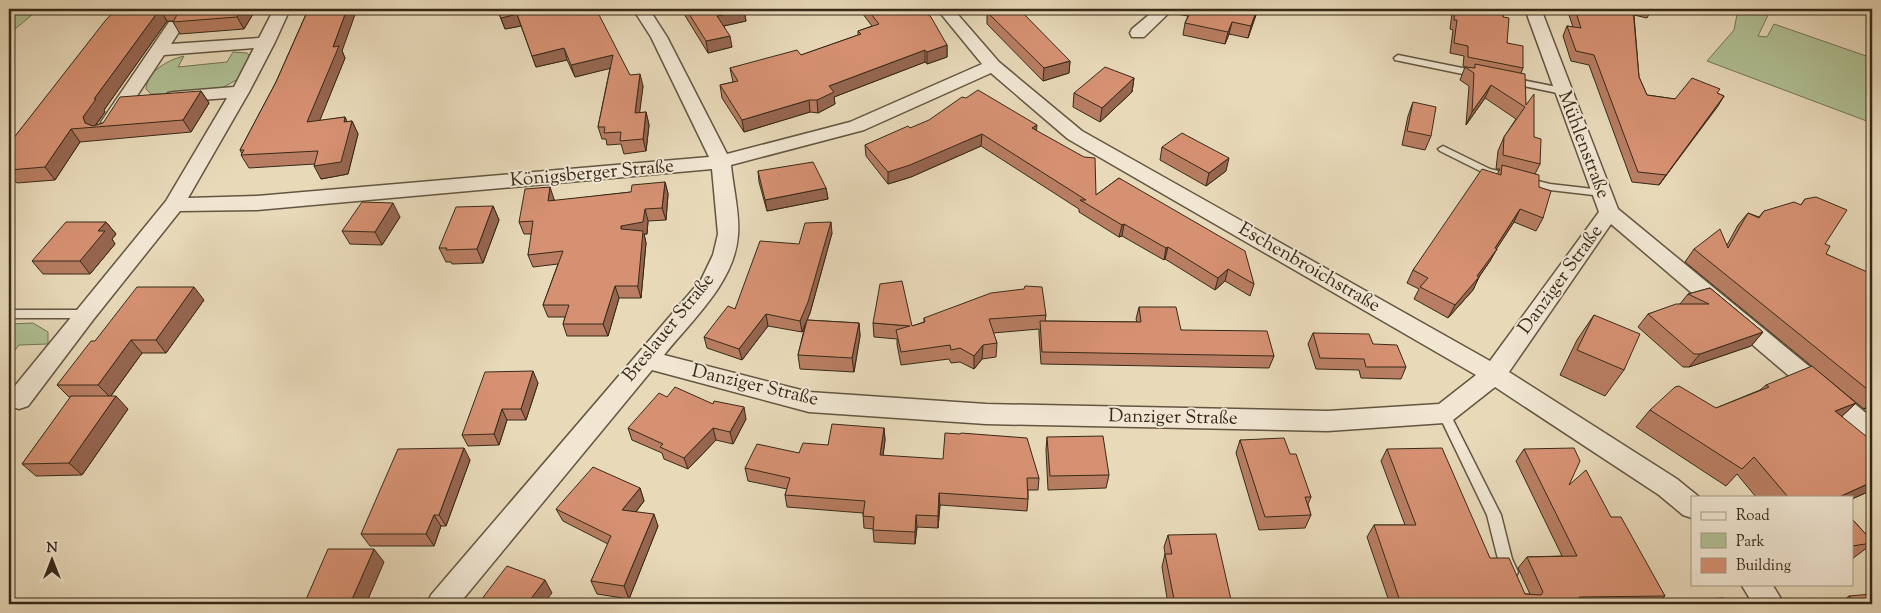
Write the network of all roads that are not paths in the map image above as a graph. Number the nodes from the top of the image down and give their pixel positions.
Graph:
1 (282, 9) edge
2 (641, 9) edge
3 (945, 9) edge
4 (1165, 9) edge
5 (1533, 9) edge
6 (175, 26) edge
7 (1138, 33) dead end
8 (267, 42) junction
9 (160, 50) junction
10 (1398, 58) dead end
11 (993, 66) junction
12 (1562, 91) junction
13 (240, 92) junction
14 (124, 100) junction
15 (104, 131) edge
16 (1443, 149) dead end
17 (722, 162) junction
18 (1605, 202) junction
19 (174, 204) junction
20 (9, 314) edge
21 (85, 314) junction
22 (645, 359) junction
23 (1494, 374) junction
24 (14, 399) edge
25 (1444, 412) junction
26 (1872, 432) edge
27 (1691, 506) edge
28 (1517, 586) edge
29 (1756, 586) edge
30 (440, 604) edge
31 (1770, 604) edge

1 - 8 street
2 - 17 street, Breslauer Straße
3 - 11 street, Eschenbroichstraße
4 - 7 street
5 - 12 street, Mühlenstraße
6 - 9 street
8 - 9 street
8 - 13 street
9 - 14 street
10 - 12 lane
11 - 17 street, Königsberger Straße
11 - 23 street, Eschenbroichstraße
12 - 18 street, Mühlenstraße
13 - 14 street
13 - 19 street
14 - 15 street
16 - 18 lane
17 - 19 street, Königsberger Straße
17 - 22 street, Breslauer Straße
18 - 23 street, Danziger Straße
18 - 26 street, Mühlenstraße
19 - 21 street
20 - 21 lane
21 - 24 street
22 - 25 street, Danziger Straße
22 - 30 street, Breslauer Straße
23 - 25 street, Danziger Straße
23 - 27 street, Eschenbroichstraße
25 - 28 lane
29 - 31 street

